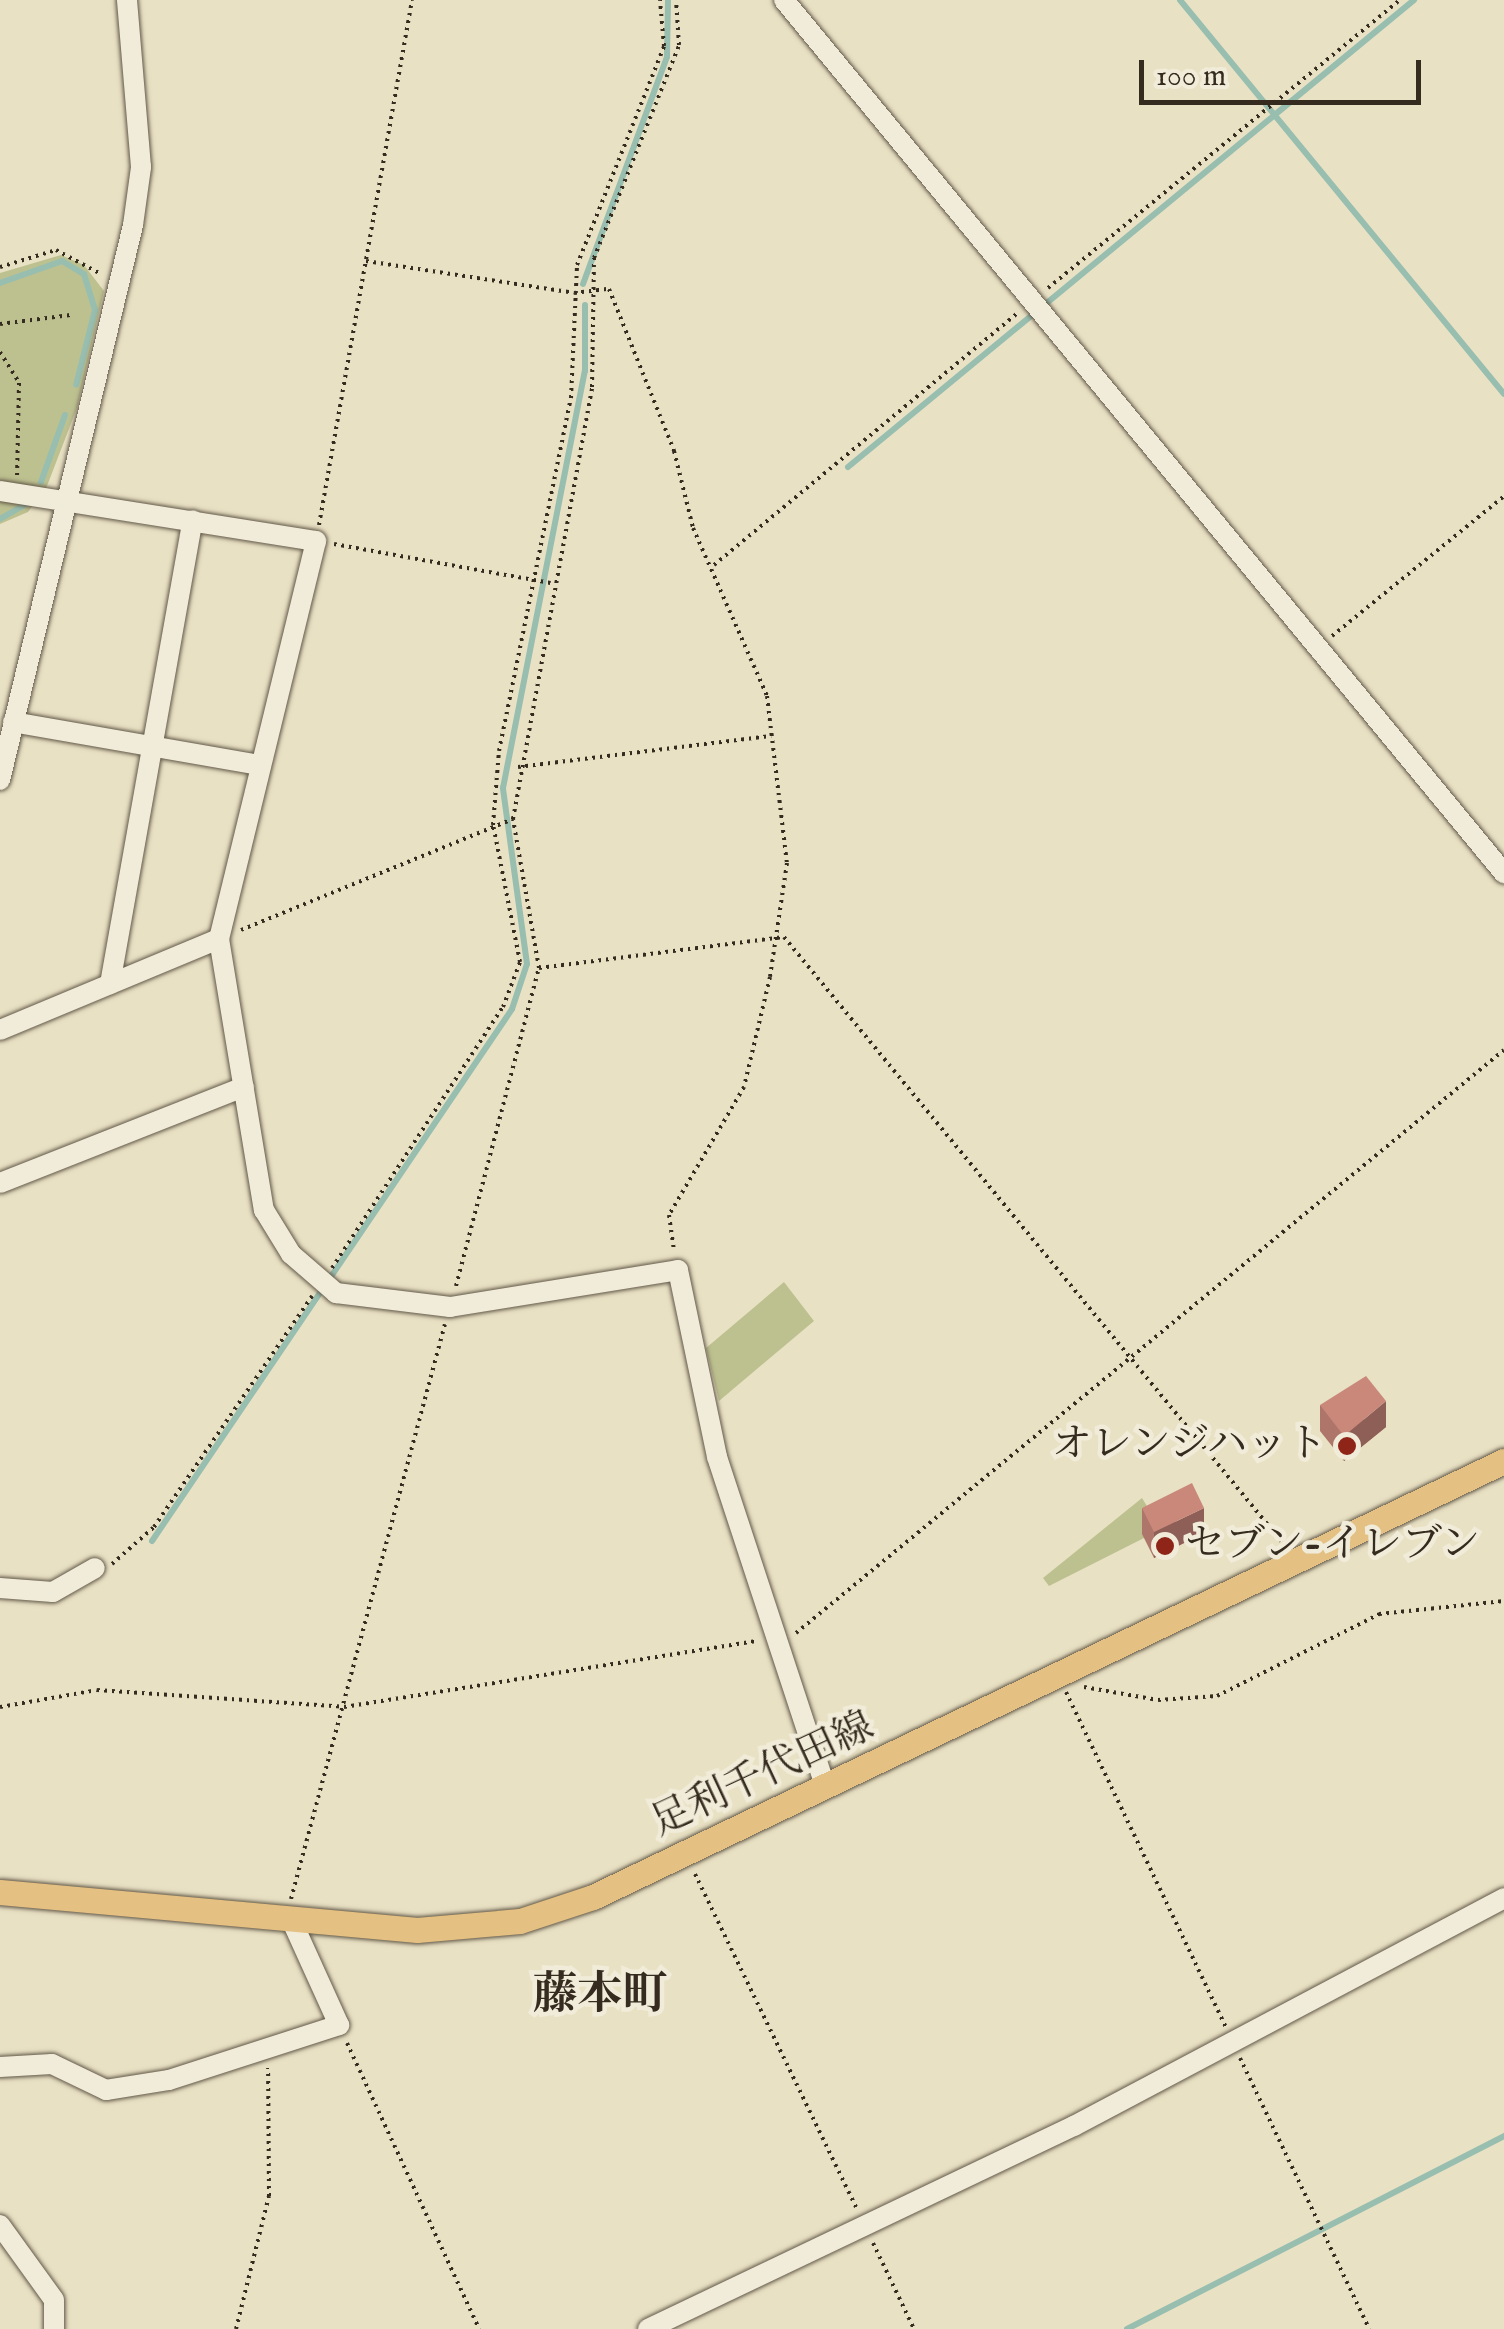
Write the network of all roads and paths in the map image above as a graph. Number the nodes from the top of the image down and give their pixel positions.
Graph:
1 (127, 0) edge
2 (412, 0) edge
3 (660, 0) edge
4 (676, 0) edge
5 (784, 0) edge
6 (1400, 0) edge
7 (366, 261) junction
8 (0, 267) edge
9 (116, 287) junction
10 (574, 293) junction
11 (593, 293) junction
12 (1032, 301) junction
13 (70, 316) dead end
14 (0, 324) edge
15 (0, 352) edge
16 (7, 490) edge
17 (67, 496) junction
18 (1504, 496) edge
19 (193, 520) junction
20 (316, 541) junction
21 (714, 565) junction
22 (532, 580) junction
23 (551, 583) junction
24 (1317, 649) junction
25 (13, 722) junction
26 (771, 734) junction
27 (149, 747) junction
28 (260, 765) junction
29 (518, 766) junction
30 (0, 780) edge
31 (513, 819) junction
32 (494, 826) junction
33 (1504, 874) edge
34 (773, 938) junction
35 (218, 939) junction
36 (539, 968) junction
37 (110, 984) junction
38 (0, 1030) edge
39 (1504, 1050) edge
40 (244, 1087) junction
41 (0, 1182) edge
42 (678, 1270) junction
43 (320, 1285) junction
44 (450, 1307) junction
45 (1128, 1359) junction
46 (1504, 1461) edge
47 (1296, 1562) junction
48 (95, 1568) joint
49 (0, 1588) edge
50 (1504, 1601) edge
51 (775, 1638) junction
52 (1061, 1682) junction
53 (0, 1707) edge
54 (344, 1708) junction
55 (826, 1788) junction
56 (686, 1854) junction
57 (0, 1892) edge
58 (1504, 1898) edge
59 (291, 1919) junction
60 (339, 2026) junction
61 (1233, 2042) junction
62 (265, 2049) junction
63 (0, 2066) edge
64 (864, 2224) junction
65 (0, 2225) edge
66 (54, 2329) edge
67 (236, 2329) edge
68 (479, 2329) edge
69 (648, 2329) edge
70 (914, 2329) edge
71 (1369, 2329) edge

1 - 9 street
2 - 7 path
3 - 10 path
4 - 11 path
5 - 12 street
6 - 12 path
7 - 10 path
7 - 20 path
8 - 9 path
9 - 17 street
10 - 11 path
10 - 22 path
11 - 21 path
11 - 23 path
12 - 21 path
12 - 24 street
13 - 14 path
15 - 16 path
16 - 17 street
17 - 19 street
17 - 25 street
18 - 24 path
19 - 20 street
19 - 27 street
20 - 22 path
20 - 28 street
21 - 26 path
22 - 23 path
22 - 32 path
23 - 29 path
24 - 33 street
25 - 27 street
25 - 30 street
26 - 29 path
26 - 34 path
27 - 28 street
27 - 37 street
28 - 35 street
29 - 31 path
31 - 32 path
31 - 36 path
32 - 35 path
32 - 43 path
34 - 36 path
34 - 42 path
34 - 45 path
35 - 37 street
35 - 40 street
36 - 44 path
37 - 38 street
39 - 45 path
40 - 41 street
40 - 43 street
42 - 44 street
42 - 51 street
43 - 44 street
43 - 48 path
44 - 54 path
45 - 47 path
45 - 51 path
46 - 47 main road, 足利千代田線
47 - 52 main road, 足利千代田線
48 - 49 street
50 - 52 path
51 - 54 path
51 - 55 street
52 - 55 main road, 足利千代田線
52 - 61 path
53 - 54 path
54 - 59 path
55 - 56 main road, 足利千代田線
56 - 59 main road, 足利千代田線
56 - 64 path
57 - 59 main road, 足利千代田線
58 - 61 street
59 - 60 street
60 - 62 street
60 - 68 path
61 - 64 street
61 - 71 path
62 - 63 street
62 - 67 path
64 - 69 street
64 - 70 path
65 - 66 street

